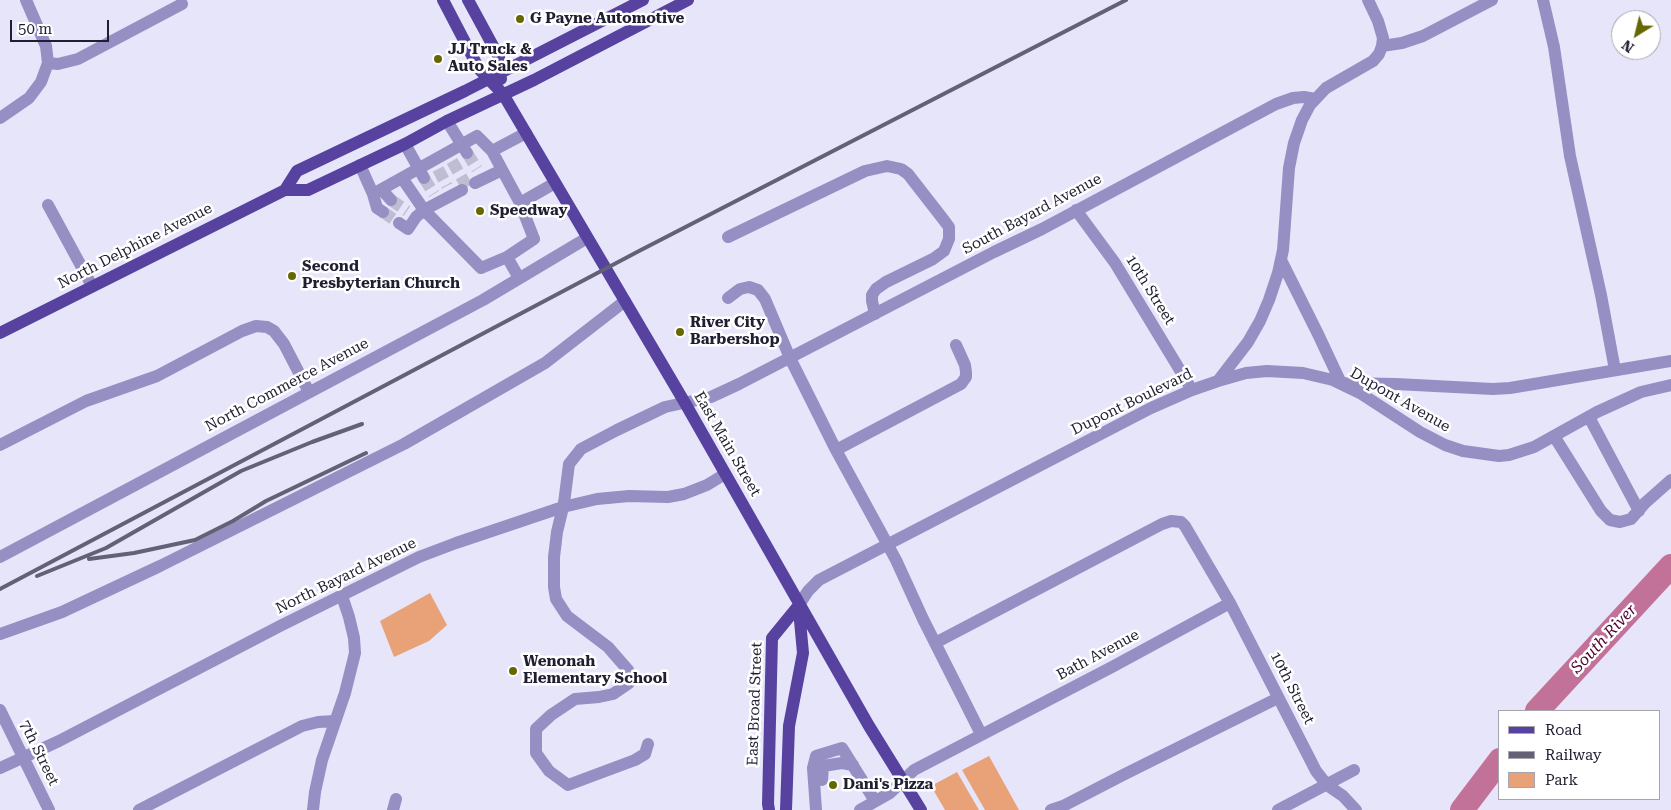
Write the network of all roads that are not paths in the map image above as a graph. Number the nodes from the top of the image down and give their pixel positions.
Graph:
1 (26, 0) edge
2 (444, 0) edge
3 (468, 0) edge
4 (643, 0) edge
5 (688, 0) edge
6 (1368, 0) edge
7 (1492, 0) edge
8 (1544, 0) edge
9 (182, 4) dead end
10 (1382, 46) junction
11 (48, 63) junction
12 (495, 76) junction
13 (503, 94) junction
14 (1315, 99) junction
15 (0, 118) edge
16 (447, 121) junction
17 (526, 133) junction
18 (405, 144) junction
19 (464, 149) junction
20 (492, 151) junction
21 (360, 165) junction
22 (502, 170) junction
23 (422, 173) junction
24 (479, 177) dead end
25 (402, 178) junction
26 (555, 183) junction
27 (285, 190) junction
28 (454, 191) dead end
29 (377, 192) junction
30 (391, 200) tunnel mouth
31 (520, 203) junction
32 (48, 205) dead end
33 (1076, 210) junction
34 (383, 212) tunnel mouth
35 (416, 213) junction
36 (399, 223) dead end
37 (587, 238) junction
38 (728, 238) dead end
39 (507, 257) junction
40 (1281, 260) junction
41 (519, 278) junction
42 (92, 286) junction
43 (728, 298) dead end
44 (625, 301) junction
45 (875, 314) junction
46 (0, 333) edge
47 (956, 345) dead end
48 (790, 358) junction
49 (1671, 361) edge
50 (1615, 370) junction
51 (1218, 381) junction
52 (1341, 383) junction
53 (1671, 385) edge
54 (1192, 390) junction
55 (309, 392) junction
56 (685, 403) junction
57 (1589, 417) junction
58 (1554, 436) junction
59 (0, 445) edge
60 (836, 450) junction
61 (725, 474) junction
62 (1671, 480) edge
63 (563, 507) junction
64 (1639, 510) junction
65 (886, 545) junction
66 (0, 557) edge
67 (342, 596) junction
68 (1230, 604) junction
69 (799, 605) junction
70 (0, 634) edge
71 (935, 642) junction
72 (1278, 698) junction
73 (0, 710) edge
74 (335, 721) junction
75 (981, 734) junction
76 (648, 744) dead end
77 (23, 757) junction
78 (853, 765) junction
79 (0, 768) edge
80 (1354, 770) dead end
81 (903, 780) junction
82 (1327, 785) junction
83 (875, 801) junction
84 (49, 810) edge
85 (139, 810) edge
86 (313, 810) edge
87 (769, 810) edge
88 (786, 810) edge
89 (816, 810) edge
90 (860, 810) edge
91 (920, 810) edge
92 (1051, 810) edge
93 (1278, 810) edge
94 (1355, 810) edge

1 - 11 street
2 - 12 main road
3 - 12 main road, East Main Street
4 - 12 main road, North Delphine Avenue
5 - 13 main road, North Delphine Avenue
6 - 10 street
7 - 10 street
8 - 50 street
9 - 11 street
10 - 14 street
11 - 15 street
12 - 13 main road, East Main Street
12 - 27 main road, North Delphine Avenue
13 - 16 main road, North Delphine Avenue
13 - 17 main road, East Main Street
14 - 33 street, South Bayard Avenue
14 - 40 street, Dupont Boulevard
16 - 18 main road, North Delphine Avenue
16 - 19 street
17 - 20 street
17 - 26 main road, East Main Street
18 - 21 main road, North Delphine Avenue
18 - 23 street
19 - 20 street
19 - 23 street
20 - 22 street
21 - 27 main road, North Delphine Avenue
21 - 29 street
22 - 24 street
22 - 31 street
23 - 25 street
25 - 29 street
25 - 35 street
26 - 31 street
26 - 37 main road, East Main Street
27 - 42 main road, North Delphine Avenue
28 - 35 street
29 - 30 street
29 - 34 street
31 - 39 street
32 - 42 street
33 - 45 street, South Bayard Avenue
33 - 54 street, 10th Street
35 - 36 street
35 - 39 street
37 - 41 street, North Commerce Avenue
37 - 44 main road, East Main Street
38 - 45 street
39 - 41 street
40 - 51 street, Dupont Boulevard
40 - 52 street
41 - 55 street, North Commerce Avenue
42 - 46 main road, North Delphine Avenue
43 - 48 street
44 - 56 main road, East Main Street
44 - 70 street
45 - 48 street, South Bayard Avenue
47 - 60 street
48 - 56 street, South Bayard Avenue
48 - 60 street
49 - 50 street
50 - 52 street
51 - 52 street, Dupont Avenue
51 - 54 street, Dupont Boulevard
52 - 58 street, Dupont Avenue
53 - 57 street, Dupont Avenue
54 - 65 street, Dupont Boulevard
55 - 59 street
55 - 66 street, North Commerce Avenue
56 - 61 main road, East Main Street
56 - 63 street, South Bayard Avenue
57 - 58 street, Dupont Avenue
57 - 64 street
58 - 64 street
60 - 65 street
61 - 63 street, North Bayard Avenue
61 - 69 main road, East Main Street
62 - 64 street
63 - 67 street, North Bayard Avenue
63 - 76 street, South Bayard Avenue
65 - 69 street, Dupont Boulevard
65 - 71 street
67 - 74 street
67 - 77 street, North Bayard Avenue
68 - 71 street, 10th Street
68 - 72 street, 10th Street
68 - 75 street, Bath Avenue
69 - 81 main road, East Main Street
69 - 87 main road, East Broad Street
69 - 88 main road
71 - 75 street
72 - 82 street, 10th Street
72 - 92 street
73 - 77 street, 7th Street
74 - 85 street
74 - 86 street
75 - 81 street, Bath Avenue
77 - 79 street, North Bayard Avenue
77 - 84 street, 7th Street
78 - 83 street
78 - 89 street
78 - 89 street
80 - 82 street
81 - 83 street, Bath Avenue
81 - 91 main road, East Main Street
82 - 93 street
82 - 94 street, 10th Street
83 - 90 street, Bath Avenue

